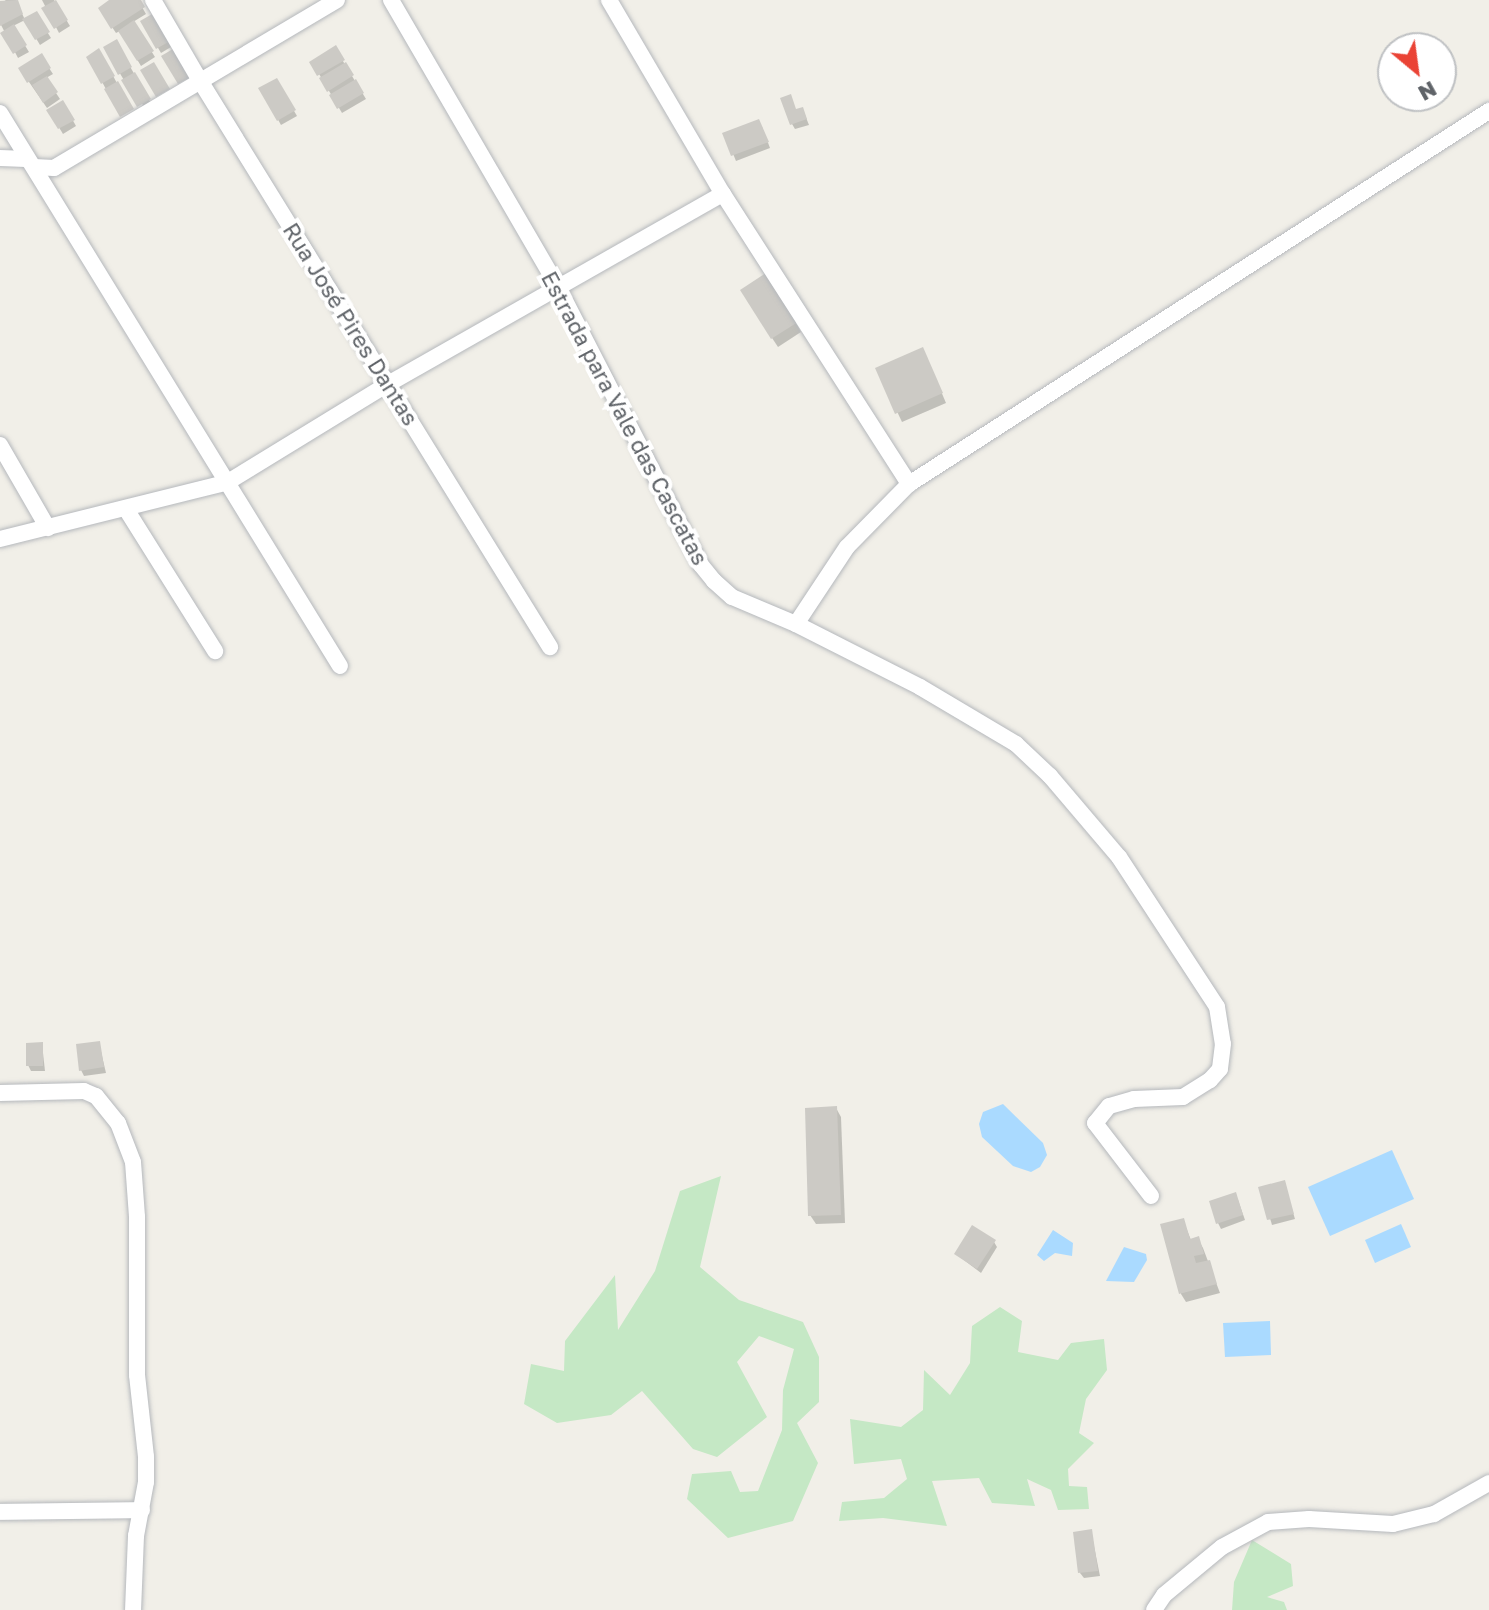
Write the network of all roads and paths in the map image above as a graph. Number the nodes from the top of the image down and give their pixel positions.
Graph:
1 (153, 0) edge
2 (337, 0) edge
3 (391, 0) edge
4 (609, 0) edge
5 (199, 79) junction
6 (1489, 111) edge
7 (0, 113) edge
8 (0, 158) edge
9 (30, 163) junction
10 (723, 194) junction
11 (559, 289) junction
12 (388, 384) junction
13 (0, 445) edge
14 (228, 482) junction
15 (909, 484) junction
16 (126, 509) junction
17 (48, 528) junction
18 (0, 539) edge
19 (796, 624) junction
20 (550, 647) dead end
21 (215, 651) dead end
22 (340, 666) dead end
23 (0, 1093) edge
24 (1151, 1196) dead end
25 (1489, 1483) edge
26 (142, 1510) junction
27 (0, 1512) edge
28 (133, 1605) edge
29 (148, 1610) edge
30 (1154, 1610) edge

1 - 5 street, Rua José Pires Dantas
2 - 5 street
3 - 11 street, Estrada para Vale das Cascatas
4 - 10 street
5 - 9 street
5 - 12 street, Rua José Pires Dantas
6 - 15 street
7 - 9 street
8 - 9 street
9 - 14 street
10 - 11 street
10 - 15 street
11 - 12 street
11 - 19 street, Estrada para Vale das Cascatas
12 - 14 street
12 - 20 street, Rua José Pires Dantas
13 - 17 street
14 - 16 street
14 - 22 street
15 - 19 street
16 - 17 street
16 - 21 street
17 - 18 street
19 - 24 street, Estrada para Vale das Cascatas
23 - 26 street
25 - 30 street
26 - 27 street
26 - 28 street
28 - 29 street

